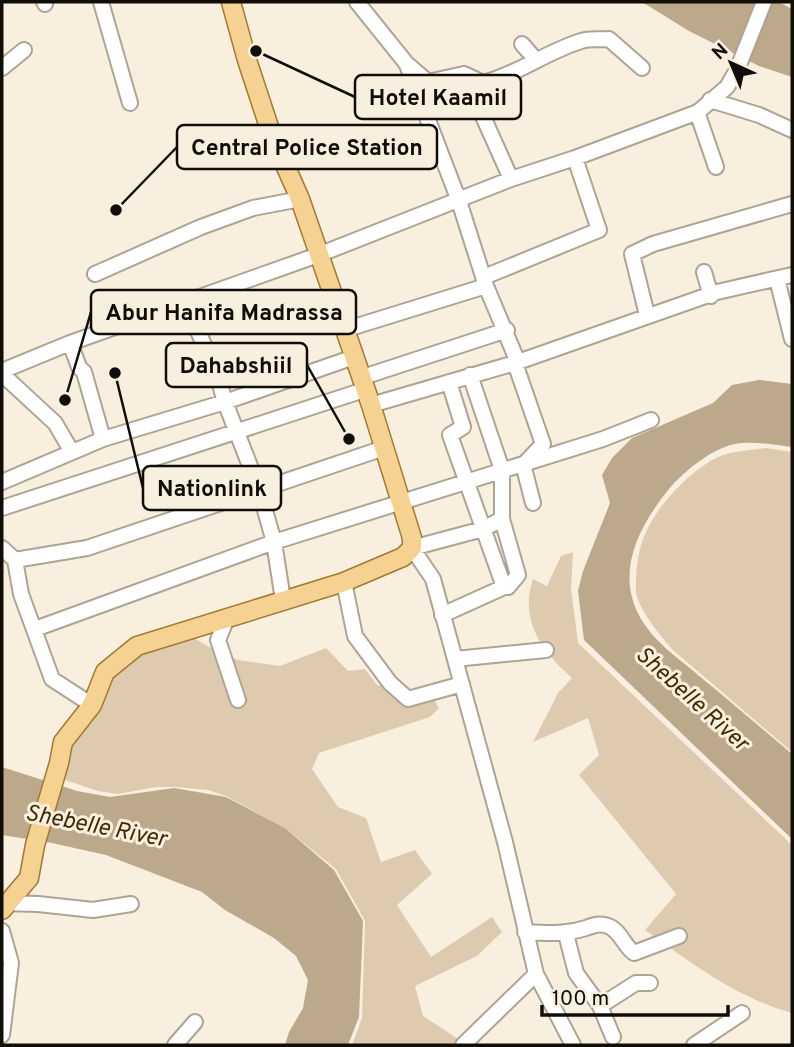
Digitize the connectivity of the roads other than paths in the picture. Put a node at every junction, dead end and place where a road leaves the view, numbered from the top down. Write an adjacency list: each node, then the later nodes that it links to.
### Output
1 (100, 2): 13 (street)
2 (231, 2): 19 (main road)
3 (357, 2): 8 (street)
4 (764, 2): 12 (street)
5 (522, 44): 7 (street)
6 (24, 50): 9 (street)
7 (536, 60): 10 (street); 11 (street)
8 (406, 64): 11 (street); 20 (street)
9 (2, 68)
10 (642, 68)
11 (464, 74): 18 (street)
12 (710, 100): 14 (street); 15 (street)
13 (130, 103)
14 (697, 112): 16 (street); 17 (street)
15 (792, 130)
16 (575, 158): 18 (street); 27 (street)
17 (716, 167)
18 (511, 179): 20 (street)
19 (300, 199): 22 (main road); 24 (street)
20 (459, 201): 22 (street); 27 (street)
21 (792, 204): 30 (street)
22 (318, 255): 29 (street); 31 (main road)
23 (704, 272): 28 (street)
24 (95, 274)
25 (792, 275): 26 (street)
26 (777, 279): 28 (street); 33 (street)
27 (485, 281): 31 (street); 32 (street)
28 (711, 296): 30 (street)
29 (185, 302): 34 (street); 41 (street)
30 (647, 315): 36 (street)
31 (344, 330): 35 (main road)
32 (507, 330): 36 (street); 40 (street)
33 (792, 339)
34 (70, 343): 37 (street); 44 (street)
35 (354, 357): 40 (main road); 41 (street)
36 (516, 361): 38 (street); 47 (street)
37 (2, 373): 46 (street)
38 (470, 375): 39 (street); 48 (street)
39 (449, 382): 40 (street); 50 (street)
40 (365, 391): 43 (street); 45 (main road)
41 (225, 402): 43 (street); 44 (street)
42 (650, 420): 47 (street)
43 (236, 431): 51 (street); 54 (street)
44 (103, 439): 46 (street)
45 (384, 447): 51 (street); 52 (main road)
46 (72, 452): 49 (street)
47 (523, 464): 48 (street); 53 (street)
48 (502, 470): 50 (street); 55 (street)
49 (2, 482)
50 (467, 482): 52 (street); 56 (street)
51 (259, 489): 57 (street); 60 (street)
52 (399, 502): 57 (street); 59 (main road)
53 (533, 503)
54 (2, 508)
55 (502, 519): 56 (street); 62 (street)
56 (483, 529): 59 (street); 62 (street)
57 (274, 542): 63 (street); 66 (street)
58 (2, 548): 60 (street)
59 (412, 548): 61 (main road); 64 (street)
60 (15, 561): 66 (street)
61 (344, 582): 63 (main road); 69 (street)
62 (504, 587): 64 (street)
63 (283, 600): 65 (main road)
64 (442, 615): 68 (street)
65 (227, 618): 70 (street); 71 (main road)
66 (35, 629): 71 (street)
67 (546, 650): 68 (street)
68 (455, 660): 69 (street)
69 (462, 684): 75 (street)
70 (238, 700)
71 (92, 705): 73 (main road)
72 (131, 904): 73 (street)
73 (3, 906)
74 (2, 931): 83 (street)
75 (526, 932): 76 (street); 78 (street)
76 (566, 934): 77 (street); 80 (street)
77 (679, 936)
78 (536, 974): 86 (street); 87 (street)
79 (650, 983): 80 (street)
80 (600, 1006): 84 (street)
81 (743, 1013): 88 (street)
82 (195, 1022): 85 (street)
83 (2, 1035)
84 (613, 1037)
85 (175, 1045)
86 (463, 1045)
87 (573, 1045)
88 (694, 1045)

